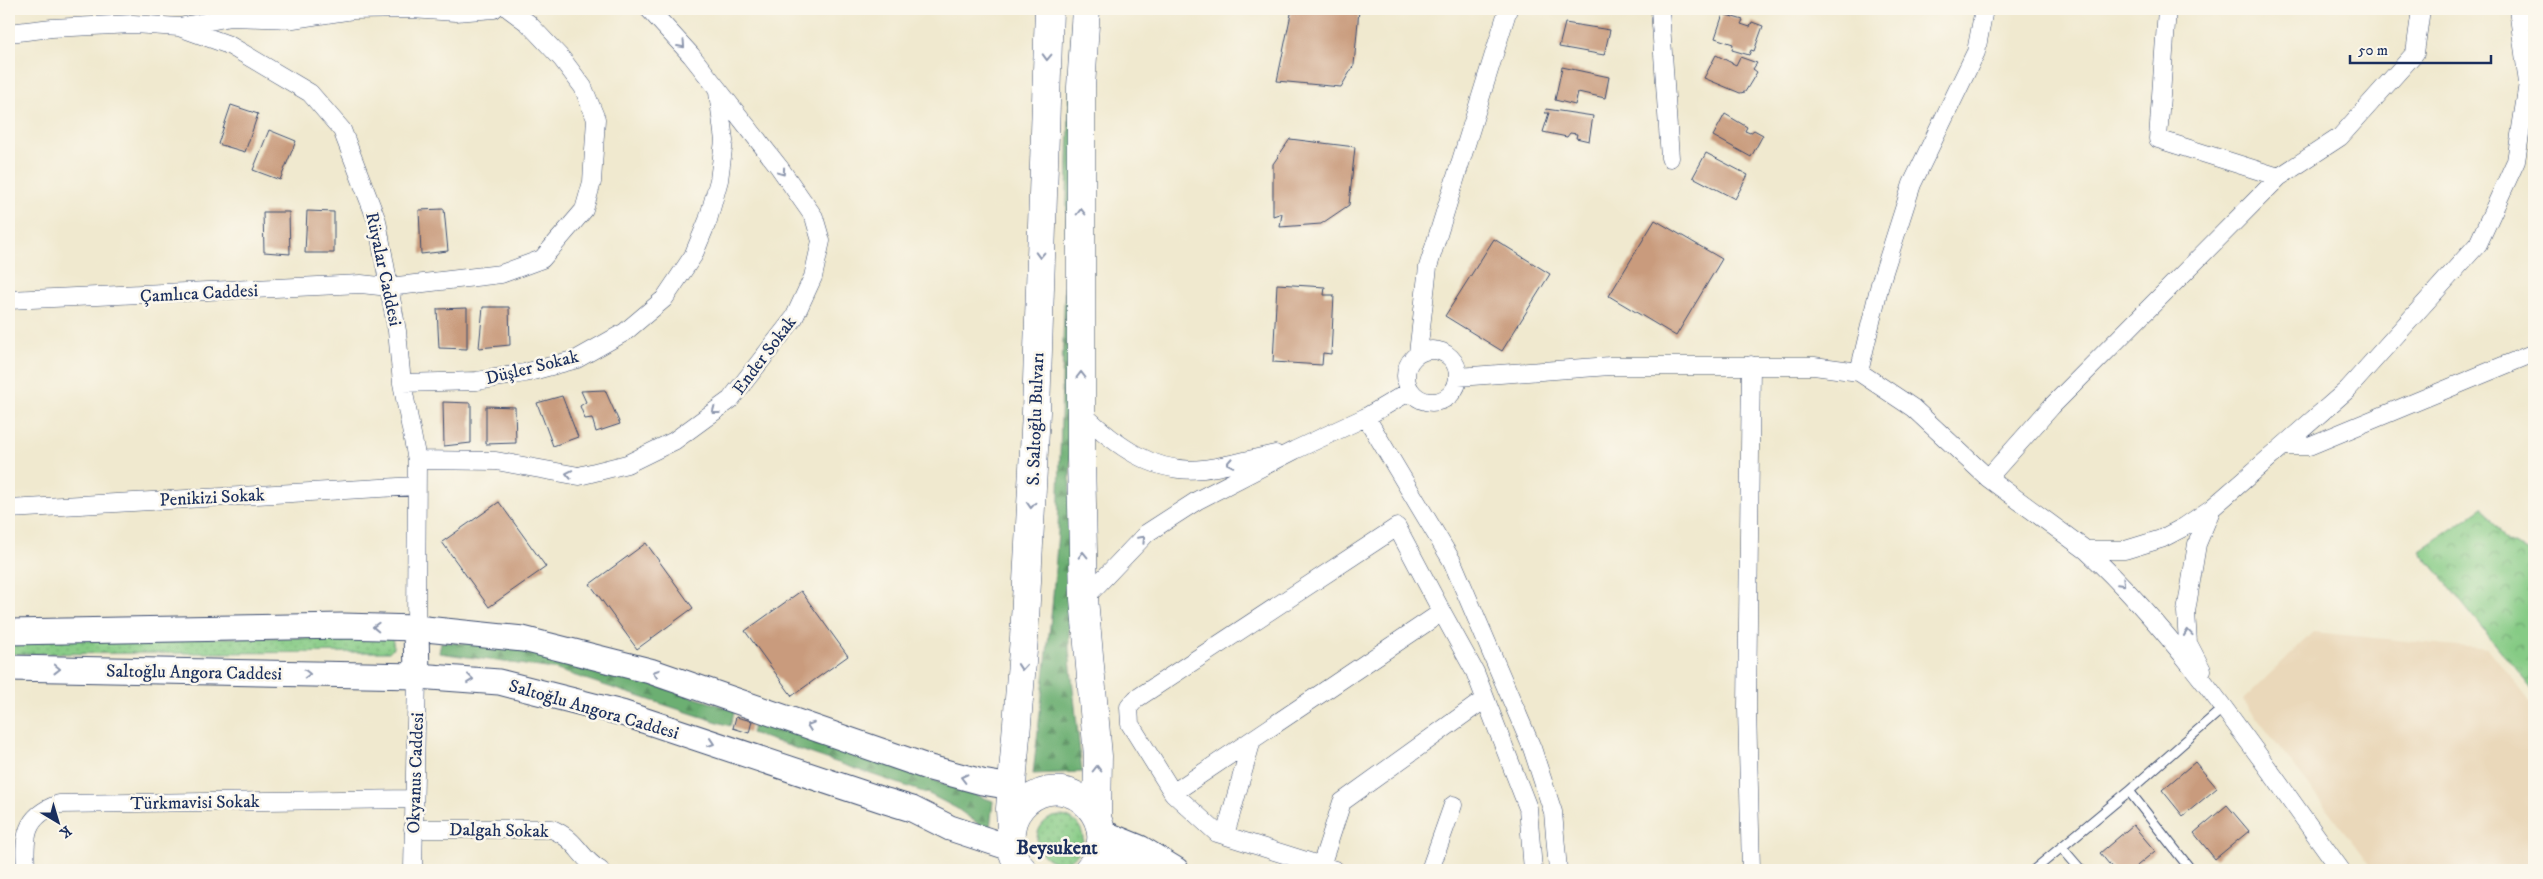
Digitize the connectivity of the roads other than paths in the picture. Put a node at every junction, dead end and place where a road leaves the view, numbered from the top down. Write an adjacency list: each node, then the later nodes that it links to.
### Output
1 (494, 9): 12 (street)
2 (509, 9): 17 (street, Çamlıca Caddesi)
3 (649, 9): 14 (street, Ender Sokak, one-way to 14)
4 (1049, 9): 45 (main road, S. Saltoğlu Bulvarı, one-way to 45)
5 (1086, 9): 26 (main road, one-way to 5)
6 (1508, 9): 19 (street)
7 (1660, 9): 15 (street)
8 (1984, 9): 22 (street)
9 (2167, 9): 16 (street)
10 (2421, 9): 16 (street)
11 (2518, 9): 28 (street)
12 (179, 28): 13 (street, Rüyalar Caddesi); 17 (street, Rüyalar Caddesi)
13 (9, 33)
14 (718, 92): 24 (street, Düşler Sokak); 30 (street, Ender Sokak, one-way to 30)
15 (1670, 158)
16 (2279, 177): 31 (street)
17 (389, 287): 18 (street, Çamlıca Caddesi); 24 (street, Rüyalar Caddesi)
18 (9, 300)
19 (1418, 353): 23 (street); 25 (street)
20 (2534, 353): 28 (street)
21 (1751, 365): 22 (street); 23 (street); 65 (street)
22 (1859, 372): 31 (street)
23 (1458, 377): 25 (street)
24 (402, 383): 30 (street, Rüyalar Caddesi)
25 (1410, 391): 27 (street)
26 (1081, 412): 29 (street, one-way to 26); 36 (main road, one-way to 26)
27 (1366, 417): 29 (street); 64 (street)
28 (2283, 446): 33 (street)
29 (1295, 450): 36 (street, one-way to 29)
30 (417, 460): 32 (street, Rüyalar Caddesi)
31 (1988, 478): 35 (street)
32 (416, 486): 34 (street, Penikizi Sokak); 38 (street, Rüyalar Caddesi)
33 (2212, 508): 35 (street); 43 (street, one-way to 33)
34 (9, 509)
35 (2086, 550): 43 (street, one-way to 43)
36 (1084, 600): 50 (main road, one-way to 36)
37 (1442, 612): 42 (street); 44 (street); 47 (street)
38 (416, 628): 39 (street, one-way to 39); 41 (street); 45 (street, one-way to 38)
39 (9, 632)
40 (9, 668): 41 (street, Saltoğlu Angora Caddesi, one-way to 41)
41 (417, 676): 48 (street, Okyanus Caddesi); 54 (street, Saltoğlu Angora Caddesi, one-way to 54)
42 (1485, 699): 56 (street); 63 (street)
43 (2223, 708): 46 (lane); 69 (street)
44 (1252, 740): 47 (street); 52 (street)
45 (1012, 787): 54 (main road, S. Saltoğlu Bulvarı)
46 (2129, 791): 53 (lane); 68 (lane)
47 (1173, 793): 52 (street)
48 (414, 799): 51 (street, Okyanus Caddesi); 57 (street, Türkmavisi Sokak)
49 (1453, 805): 62 (street)
50 (1099, 825): 54 (main road); 55 (main road); 61 (street)
51 (413, 829): 58 (street, Okyanus Caddesi); 59 (street, Dalgah Sokak)
52 (1226, 835): 56 (street)
53 (2062, 848): 66 (lane); 67 (lane)
54 (1015, 856)
55 (1092, 866): 60 (street)
56 (1328, 868)
57 (26, 870)
58 (412, 870)
59 (600, 870)
60 (1154, 870)
61 (1176, 870)
62 (1430, 870)
63 (1533, 870)
64 (1558, 870)
65 (1751, 870)
66 (2034, 870)
67 (2080, 870)
68 (2191, 870)
69 (2341, 870)

